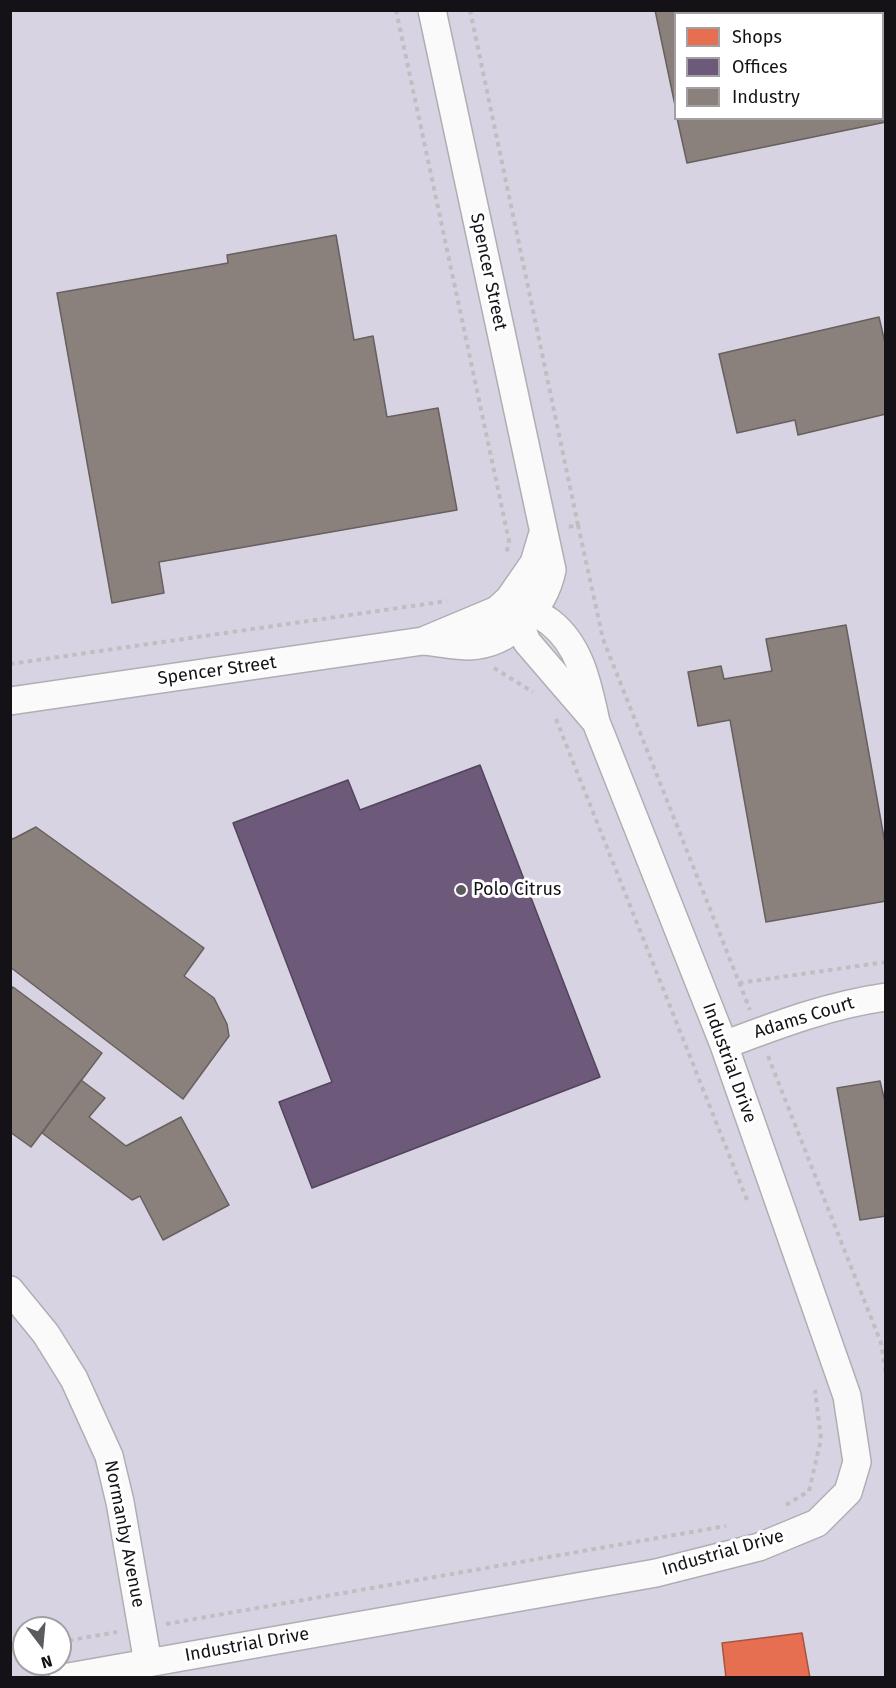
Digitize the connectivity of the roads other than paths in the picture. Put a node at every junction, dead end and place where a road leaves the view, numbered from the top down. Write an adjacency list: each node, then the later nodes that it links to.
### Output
1 (432, 10): 2 (street, Spencer Street)
2 (520, 612): 3 (street, Spencer Street); 3 (street, Spencer Street); 6 (street, Industrial Drive)
3 (423, 641): 4 (street, Spencer Street)
4 (10, 701)
5 (885, 997): 6 (street, Adams Court)
6 (724, 1045): 8 (street, Industrial Drive)
7 (10, 1290): 8 (street, Normanby Avenue)
8 (148, 1663): 9 (street, Industrial Drive)
9 (63, 1677)

